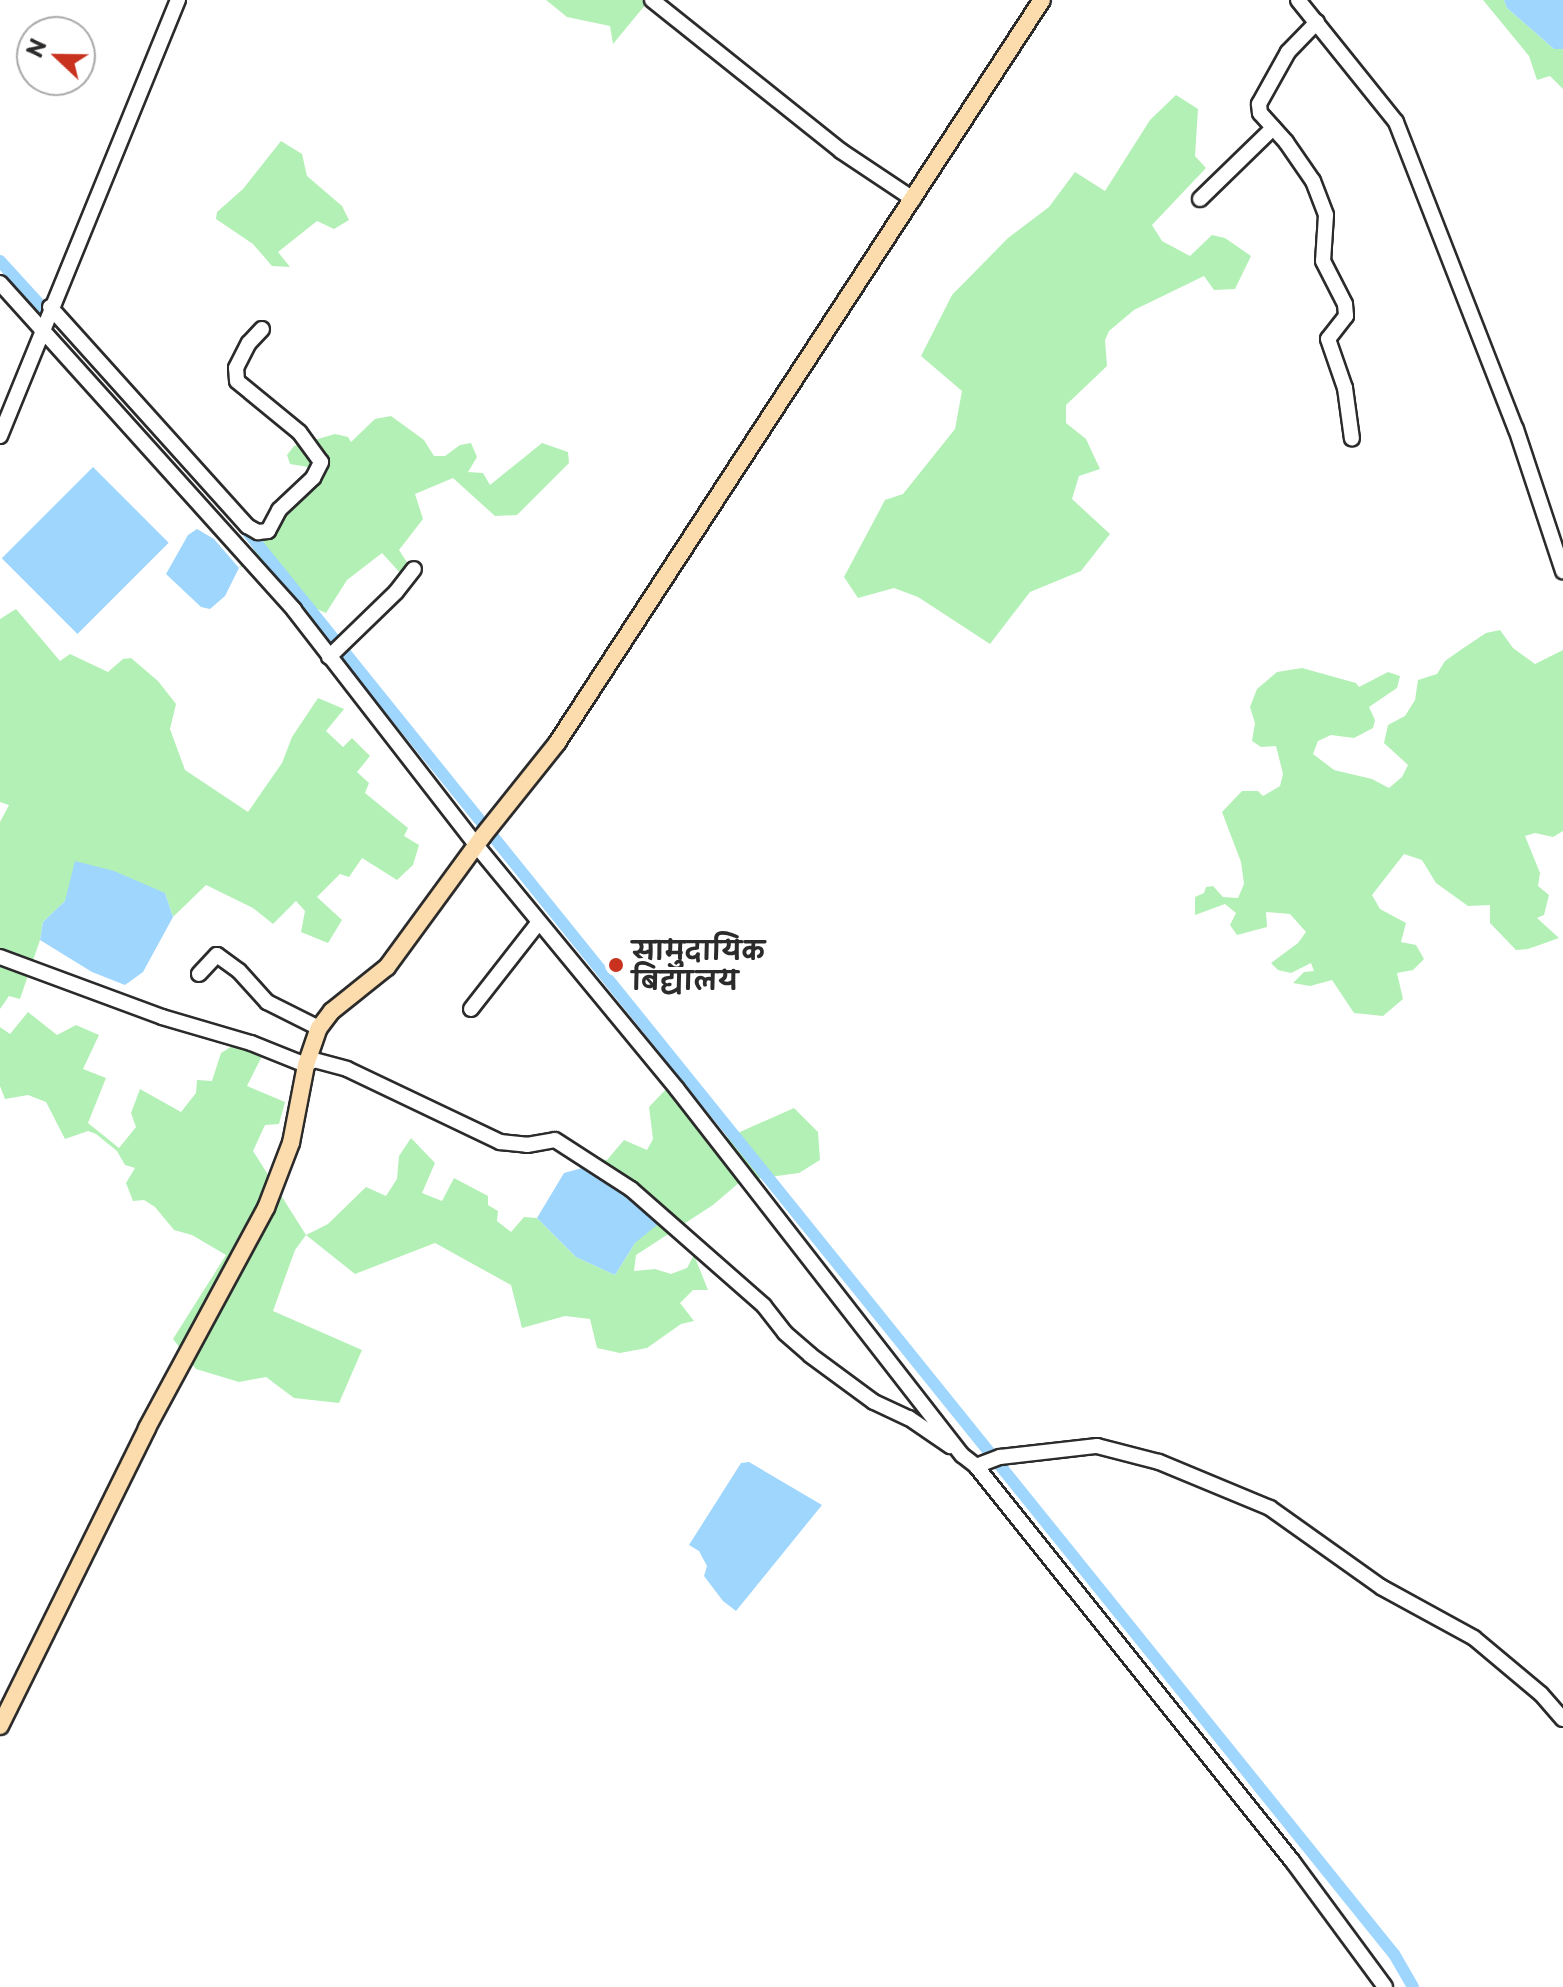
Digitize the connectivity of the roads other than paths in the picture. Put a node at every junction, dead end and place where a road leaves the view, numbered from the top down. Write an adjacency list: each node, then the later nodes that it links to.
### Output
1 (178, 0): 10 (street)
2 (652, 0): 7 (street)
3 (1042, 0): 7 (main road)
4 (1298, 0): 5 (street)
5 (1317, 22): 6 (street); 16 (street)
6 (1273, 128): 8 (street); 14 (street)
7 (913, 199): 18 (main road)
8 (1200, 199)
9 (0, 283): 12 (street)
10 (50, 307): 11 (street); 12 (street)
11 (262, 329)
12 (44, 332): 13 (street); 17 (street)
13 (0, 436)
14 (1352, 439)
15 (414, 569): 17 (street)
16 (1563, 571)
17 (338, 648): 18 (street)
18 (479, 841): 19 (street); 23 (main road)
19 (539, 922): 22 (street); 25 (street)
20 (0, 957): 24 (street)
21 (199, 974): 23 (street)
22 (471, 1009)
23 (319, 1028): 24 (main road)
24 (306, 1065): 25 (street); 28 (main road)
25 (962, 1455): 26 (street)
26 (980, 1464): 27 (street); 29 (street)
27 (1563, 1719)
28 (0, 1726)
29 (1385, 1987)

